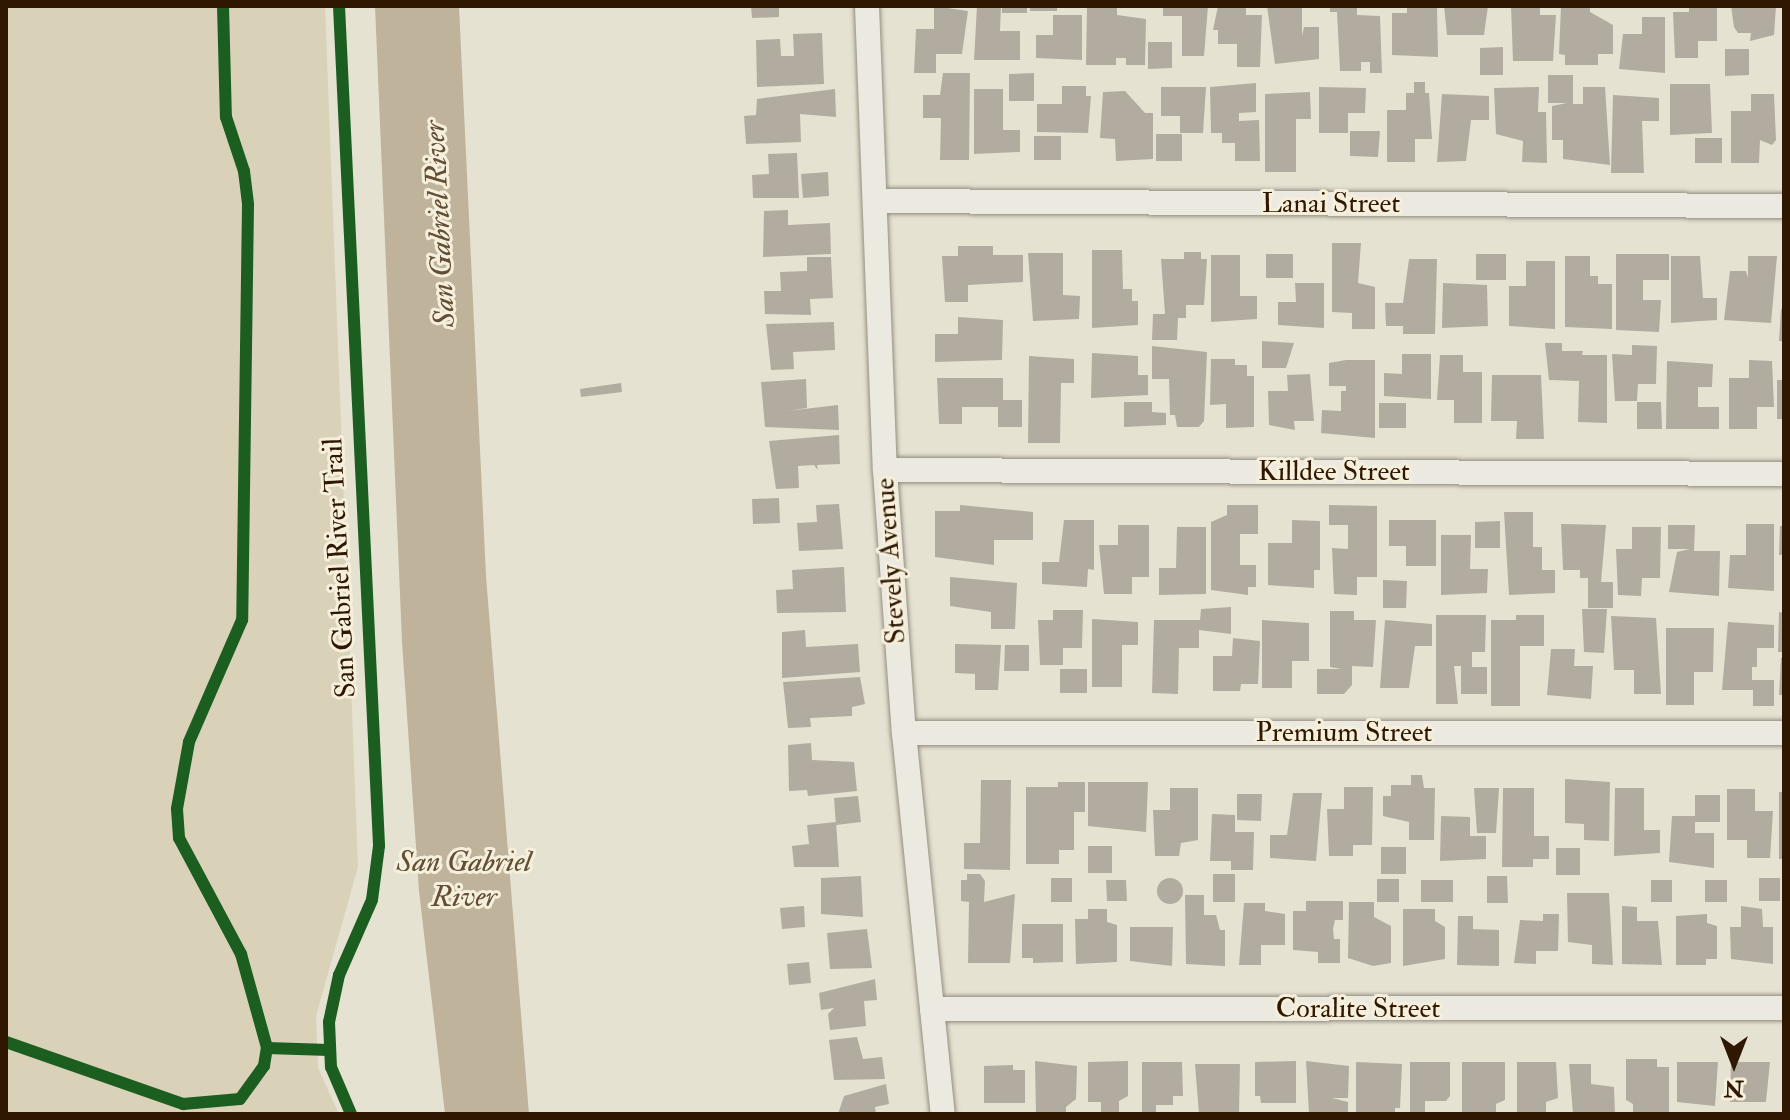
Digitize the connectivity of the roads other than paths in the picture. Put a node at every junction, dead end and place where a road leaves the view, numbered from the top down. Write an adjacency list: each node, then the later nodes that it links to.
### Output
1 (867, 6): 2 (street, Stevely Avenue)
2 (879, 201): 3 (street, Lanai Street); 4 (street, Stevely Avenue)
3 (1784, 206)
4 (885, 470): 5 (street, Killdee Street); 6 (street, Stevely Avenue)
5 (1784, 474)
6 (904, 733): 7 (street, Premium Street); 9 (street, Stevely Avenue)
7 (1784, 733)
8 (1784, 1008): 9 (street, Coralite Street)
9 (932, 1009): 10 (street, Stevely Avenue)
10 (943, 1114)

